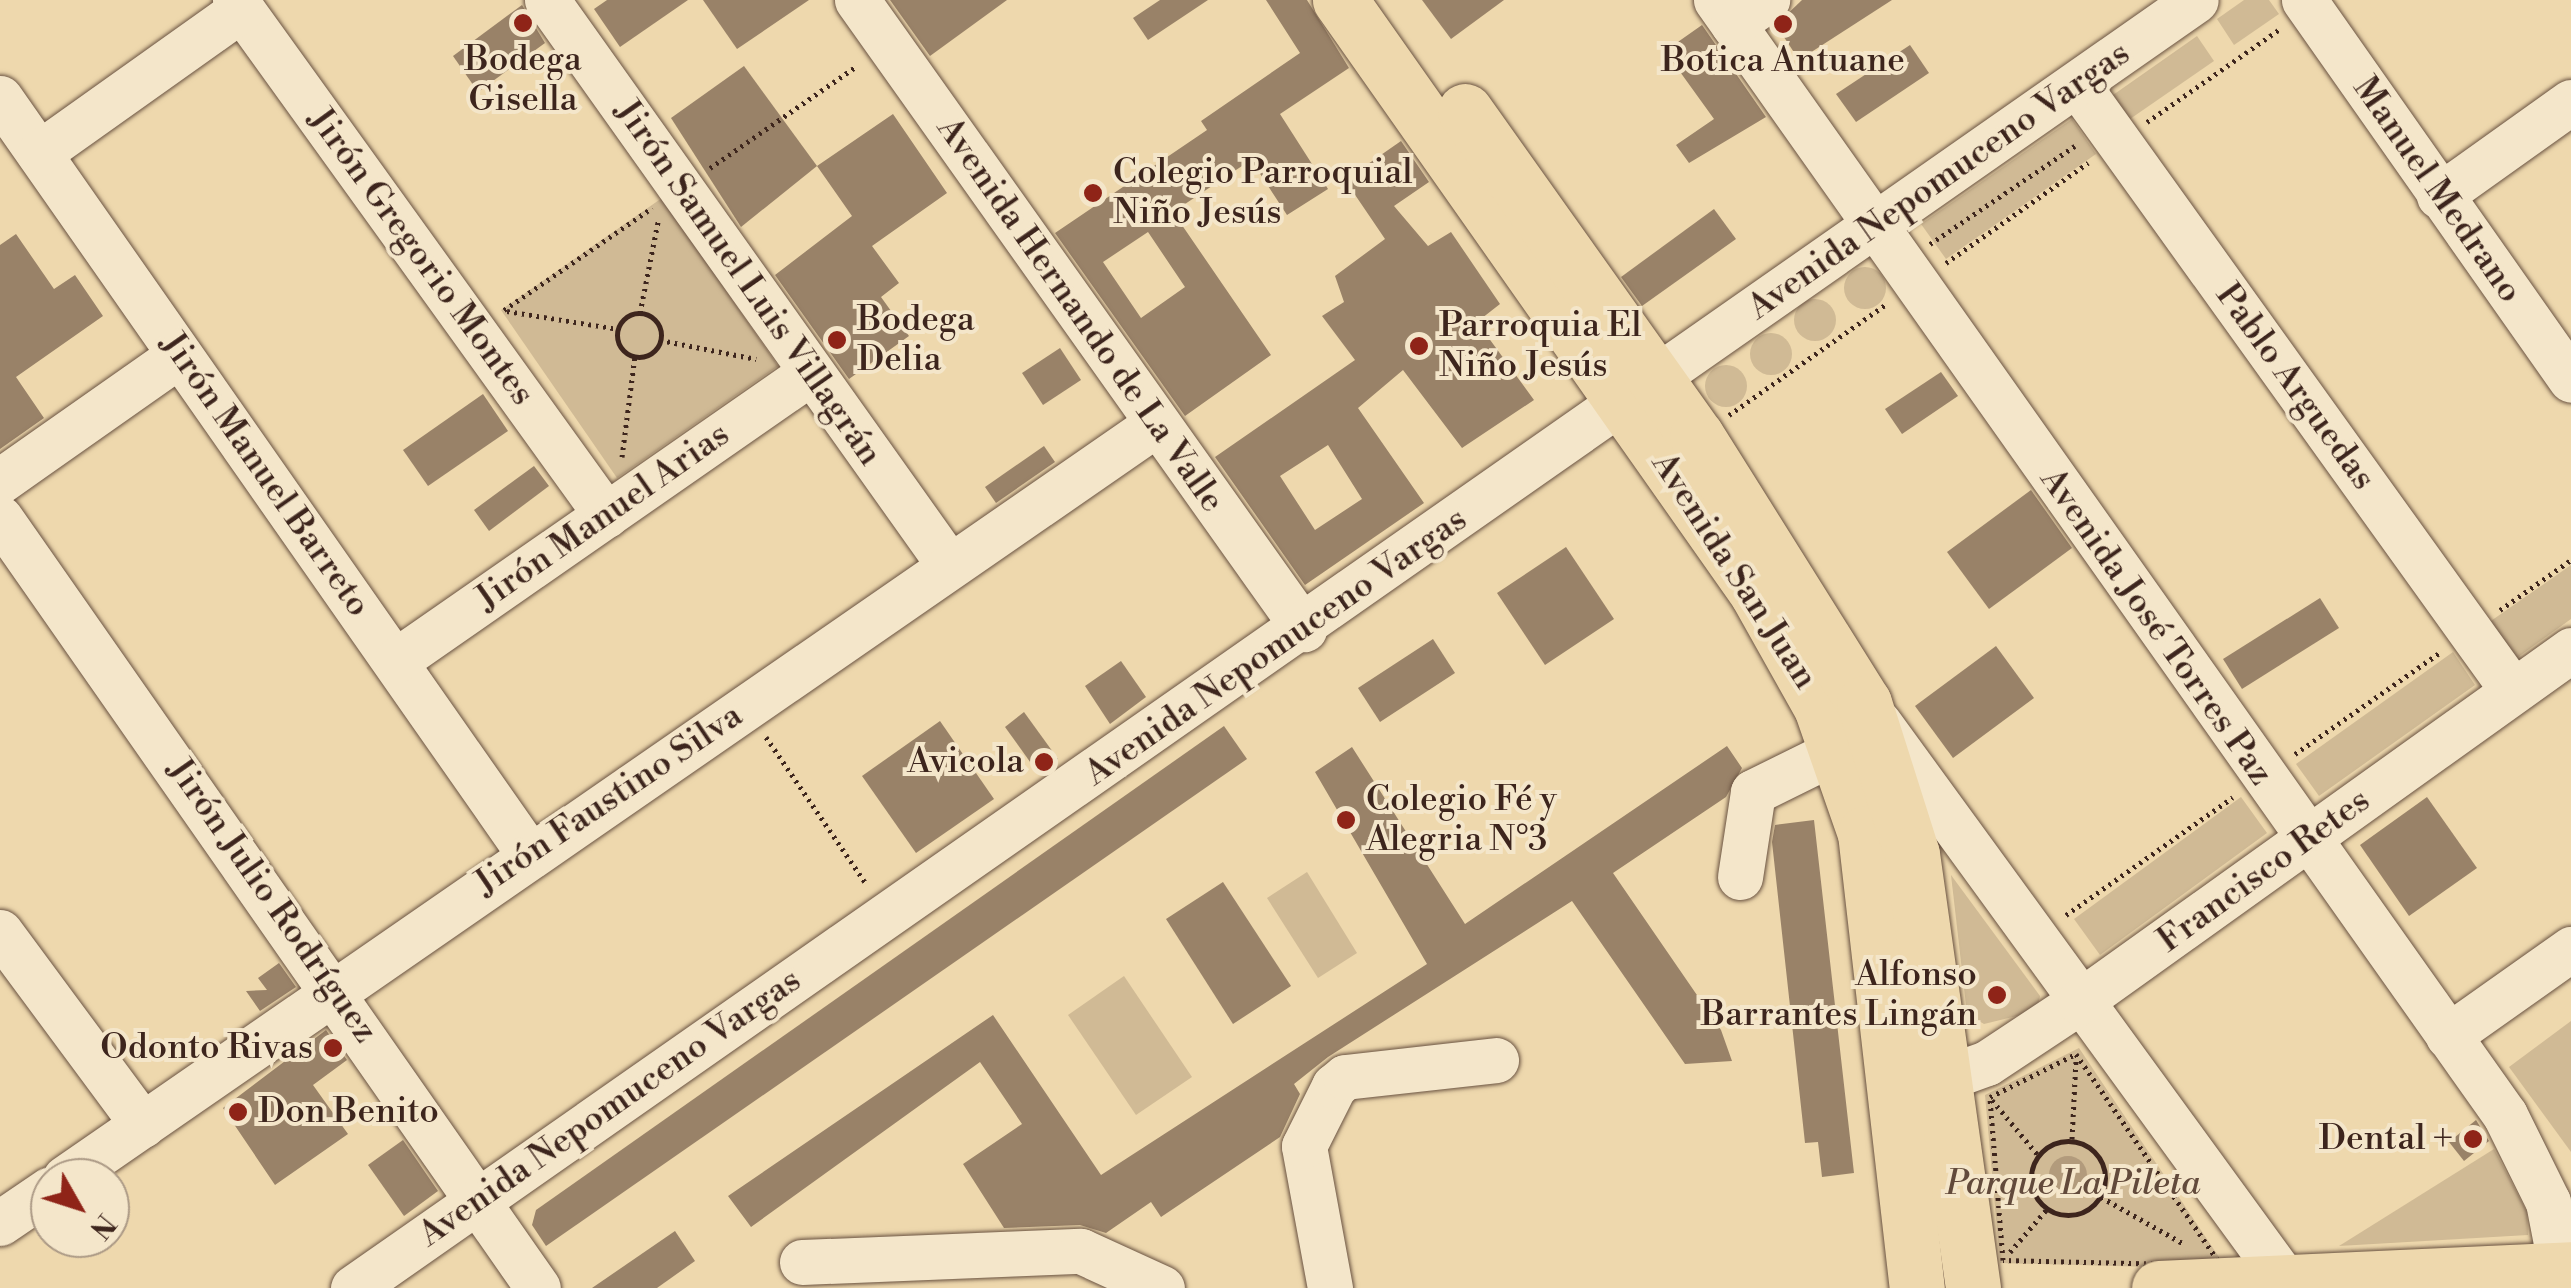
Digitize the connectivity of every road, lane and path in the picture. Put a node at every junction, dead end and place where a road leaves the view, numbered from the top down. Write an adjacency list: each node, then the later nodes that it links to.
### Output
1 (547, 0): 23 (street, Jirón Samuel Luis Villagrán)
2 (857, 0): 26 (street, Avenida Hernando de La Valle)
3 (1340, 0): 25 (main road, Avenida San Juan)
4 (1386, 0): 25 (main road, Avenida San Juan)
5 (2196, 0): 9 (street, Avenida Nepomuceno Vargas)
6 (238, 4): 11 (street); 31 (street, Jirón Gregorio Montes)
7 (2306, 4): 12 (path); 13 (street, Manuel Medrano)
8 (1739, 8): 15 (street, Avenida José Torres Paz)
9 (2077, 84): 12 (street, Pablo Arguedas); 15 (street, Avenida Nepomuceno Vargas)
10 (2571, 102): 13 (street)
11 (14, 129): 21 (street, Jirón Manuel Barreto)
12 (2106, 138): 16 (path); 16 (path); 36 (street, Pablo Arguedas)
13 (2440, 196): 24 (street, Manuel Medrano)
14 (662, 201): 17 (path)
15 (1872, 228): 16 (street, Avenida José Torres Paz); 25 (street, Avenida Nepomuceno Vargas)
16 (1920, 266): 27 (path); 42 (street, Avenida José Torres Paz)
17 (640, 313): 19 (path); 20 (path)
18 (515, 325): 19 (path)
19 (618, 329): 22 (path)
20 (660, 340): 22 (path); 23 (path)
21 (179, 354): 30 (street); 38 (street, Jirón Manuel Barreto)
22 (635, 356): 31 (path)
23 (810, 373): 31 (street, Jirón Manuel Arias); 34 (street, Jirón Samuel Luis Villagrán)
24 (2571, 380)
25 (1639, 392): 27 (main road, Avenida San Juan); 35 (street, Avenida Nepomuceno Vargas); 41 (main road, Avenida San Juan)
26 (1156, 425): 34 (street, Jirón Faustino Silva); 35 (street, Avenida Hernando de La Valle)
27 (1697, 437): 41 (main road, Avenida San Juan)
28 (610, 459): 31 (path)
29 (636, 463): 31 (path)
30 (0, 481)
31 (613, 495): 38 (street, Jirón Manuel Arias)
32 (0, 518): 50 (street, Jirón Julio Rodríguez)
33 (2571, 560): 36 (path)
34 (949, 566): 40 (street, Jirón Faustino Silva)
35 (1304, 629): 46 (street, Avenida Nepomuceno Vargas)
36 (2470, 631): 39 (street, Pablo Arguedas); 42 (path)
37 (2571, 650): 39 (street, Francisco Retes)
38 (397, 660): 44 (street, Jirón Manuel Barreto)
39 (2513, 691): 43 (street, Francisco Retes)
40 (745, 707): 44 (street, Jirón Faustino Silva); 46 (path)
41 (1852, 726): 45 (street); 48 (street); 55 (main road, Avenida San Juan); 74 (main road, Avenida San Juan)
42 (2263, 776): 43 (street, Avenida José Torres Paz); 48 (path)
43 (2308, 840): 51 (street, Francisco Retes); 52 (street, Avenida José Torres Paz)
44 (529, 854): 50 (street, Jirón Faustino Silva)
45 (1740, 877)
46 (889, 916): 60 (street, Avenida Nepomuceno Vargas)
47 (0, 932): 56 (street)
48 (2033, 938): 51 (street)
49 (2571, 949): 52 (street)
50 (335, 990): 56 (street, Jirón Faustino Silva); 60 (street, Jirón Julio Rodríguez)
51 (2079, 1002): 53 (path); 55 (street, Francisco Retes); 68 (street)
52 (2448, 1036): 67 (street, Avenida José Torres Paz)
53 (2076, 1054): 55 (path); 57 (path); 66 (path)
54 (1496, 1060): 73 (street)
55 (1969, 1087): 58 (path); 69 (main road, Avenida San Juan); 69 (path)
56 (143, 1124): 59 (street, Jirón Faustino Silva)
57 (2072, 1140): 58 (path); 61 (path)
58 (2038, 1155): 63 (path)
59 (95, 1158)
60 (481, 1195): 70 (street, Avenida Nepomuceno Vargas); 71 (street, Jirón Julio Rodríguez)
61 (2101, 1197): 63 (path); 66 (path)
62 (30, 1203): 64 (street)
63 (2047, 1209): 69 (path)
64 (0, 1223)
65 (802, 1262): 72 (street)
66 (2221, 1265): 68 (path); 69 (path)
67 (2566, 1269): 68 (main road)
68 (2279, 1273): 75 (main road)
69 (1988, 1274)
70 (352, 1288)
71 (538, 1288)
72 (1162, 1288)
73 (1330, 1288)
74 (1916, 1288)
75 (2159, 1288)

